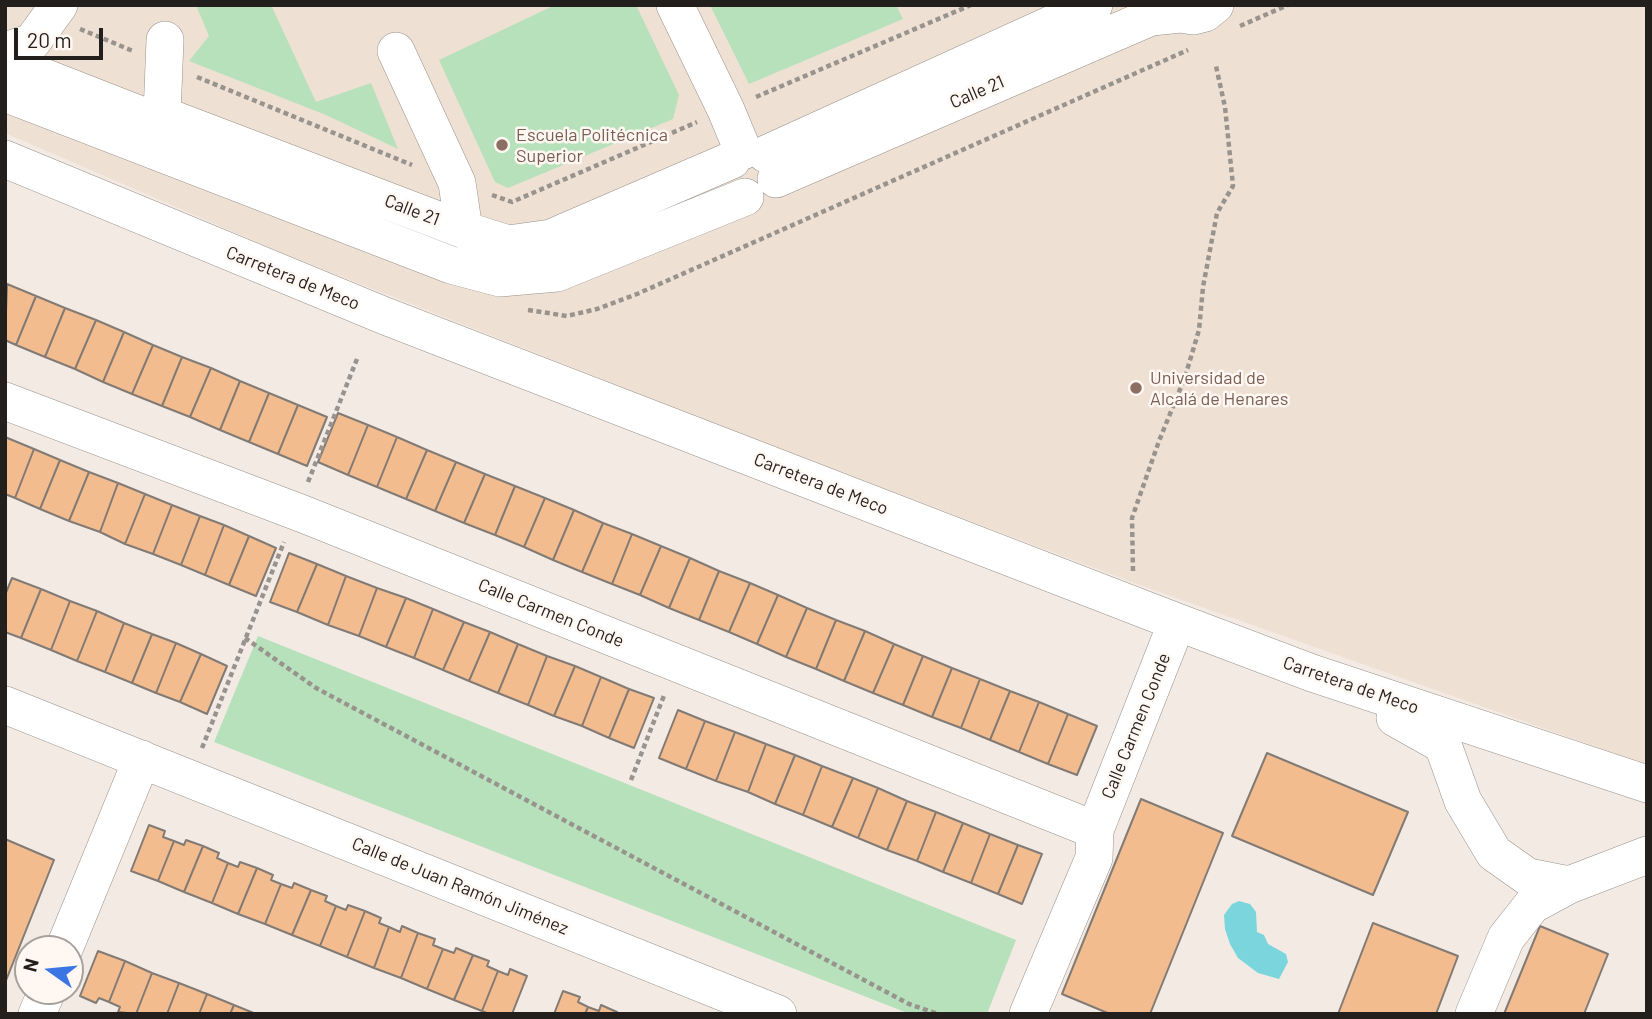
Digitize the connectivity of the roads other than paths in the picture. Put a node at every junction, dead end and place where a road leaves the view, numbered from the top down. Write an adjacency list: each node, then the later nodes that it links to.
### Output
1 (676, 5): 11 (street)
2 (1094, 5): 11 (street, Calle 21)
3 (1188, 8): 11 (street, Calle 21)
4 (54, 11): 5 (street)
5 (5, 51)
6 (396, 51): 12 (street)
7 (165, 52): 12 (street, Calle 21)
8 (5, 62): 13 (street, Calle 21)
9 (5, 93): 13 (street)
10 (5, 159): 15 (street, Carretera de Meco)
11 (754, 161): 12 (street, Calle 21); 13 (street)
12 (464, 230)
13 (538, 275)
14 (5, 401): 22 (street, Calle Carmen Conde)
15 (1177, 622): 16 (street, Carretera de Meco); 22 (street, Calle Carmen Conde)
16 (1312, 673): 21 (street, Carretera de Meco); 23 (street)
17 (5, 705): 18 (street, Calle de Juan Ramón Jiménez)
18 (71, 730): 19 (street); 20 (street, Calle de Juan Ramón Jiménez)
19 (5, 731)
20 (142, 759): 26 (street); 28 (street, Calle de Juan Ramón Jiménez)
21 (1647, 784)
22 (1095, 830): 29 (street, Calle Carmen Conde)
23 (1494, 853): 25 (street); 27 (street)
24 (1647, 855): 25 (street)
25 (1569, 884): 27 (street)
26 (70, 935)
27 (1506, 938): 30 (street)
28 (778, 1014)
29 (1028, 1014)
30 (1474, 1014)

